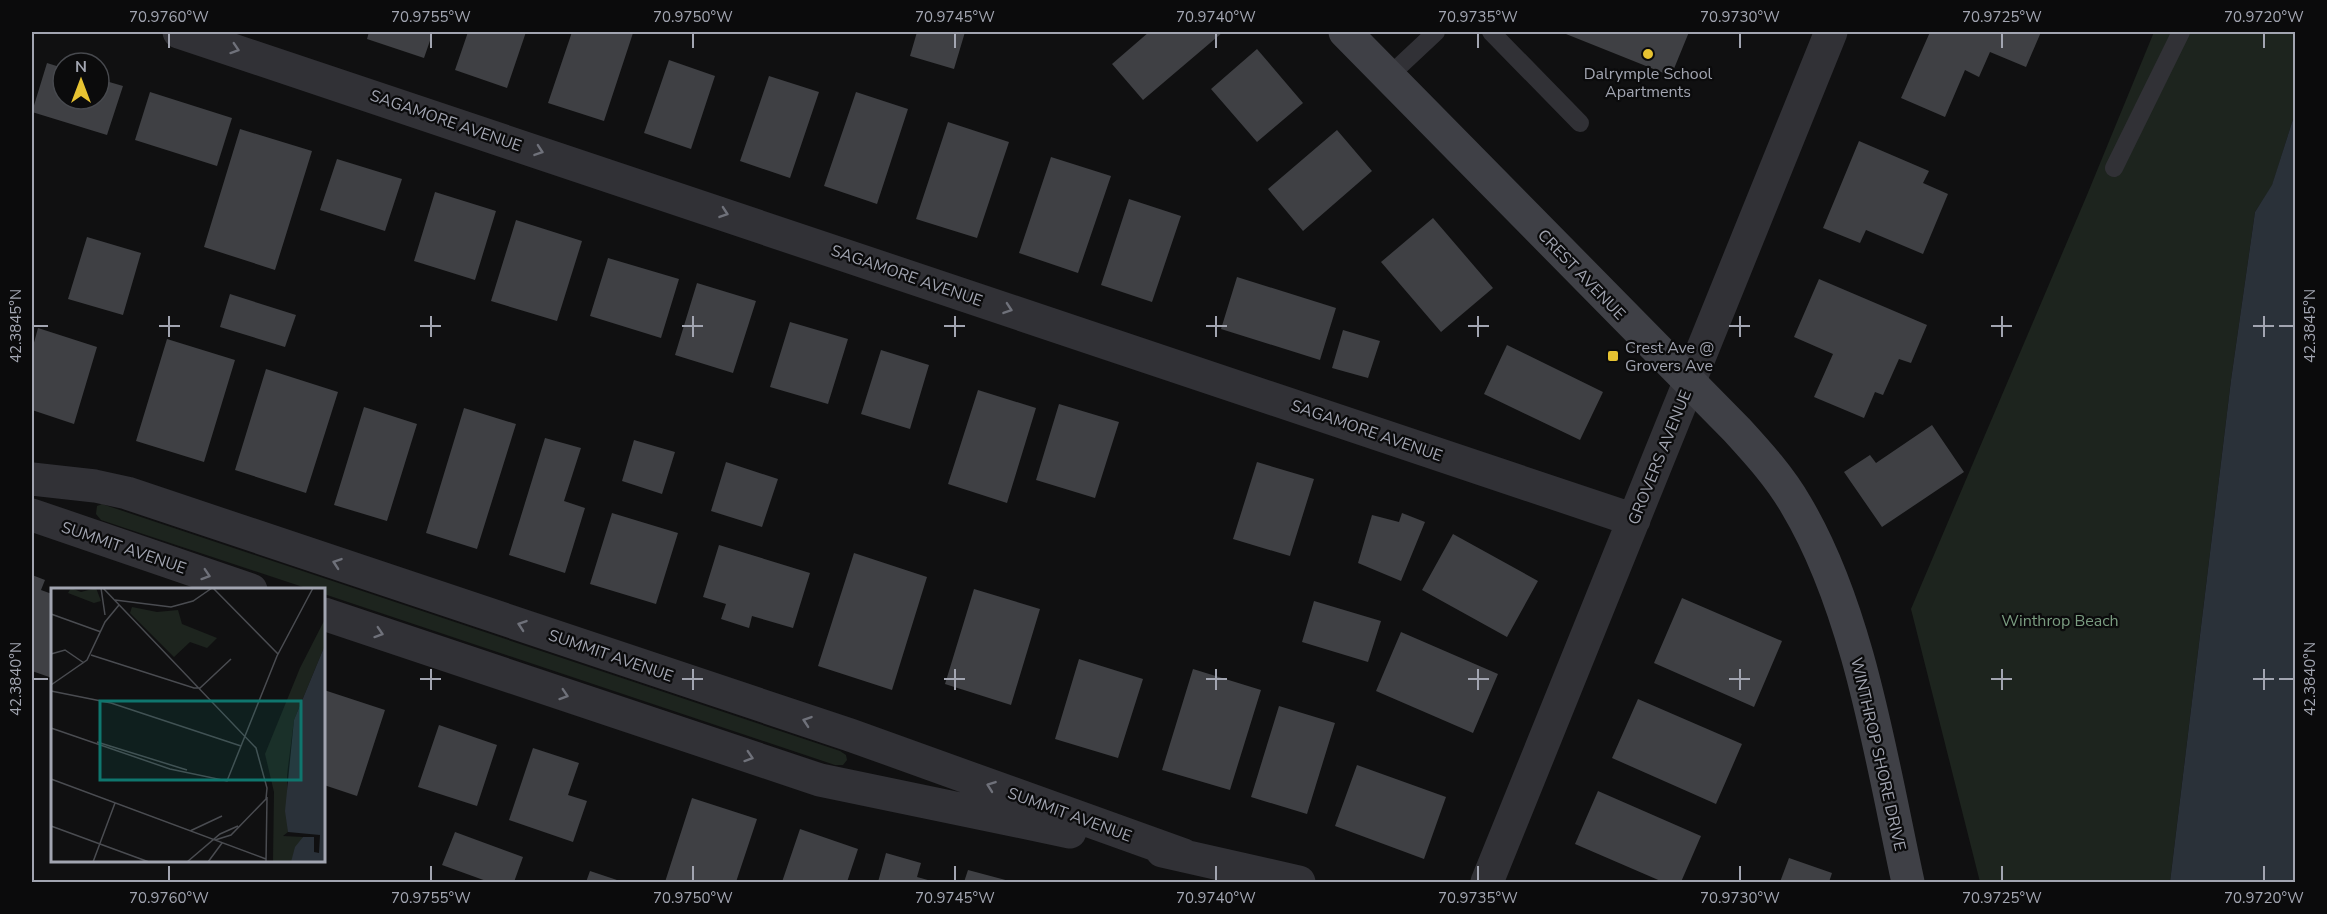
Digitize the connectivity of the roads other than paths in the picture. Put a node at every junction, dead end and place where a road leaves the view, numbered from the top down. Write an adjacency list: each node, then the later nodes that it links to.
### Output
1 (179, 32): 13 (street, SAGAMORE AVENUE, one-way to 13)
2 (1345, 32): 7 (main road, CREST AVENUE)
3 (1436, 32): 7 (lane)
4 (1491, 32): 8 (lane)
5 (1831, 32): 10 (street, GROVERS AVENUE)
6 (2181, 32): 9 (lane)
7 (1389, 76): 10 (main road, CREST AVENUE)
8 (1580, 123)
9 (2114, 168)
10 (1689, 382): 13 (street, GROVERS AVENUE); 16 (main road, CREST AVENUE)
11 (32, 479): 17 (street, SUMMIT AVENUE, one-way to 11)
12 (32, 514): 14 (street, SUMMIT AVENUE, one-way to 14)
13 (1634, 520): 19 (street, GROVERS AVENUE)
14 (245, 588)
15 (326, 615): 17 (street, SUMMIT AVENUE, one-way to 17)
16 (1847, 626): 20 (main road, WINTHROP SHORE DRIVE)
17 (1184, 855): 18 (street, SUMMIT AVENUE)
18 (1299, 882)
19 (1487, 882)
20 (1908, 882)

